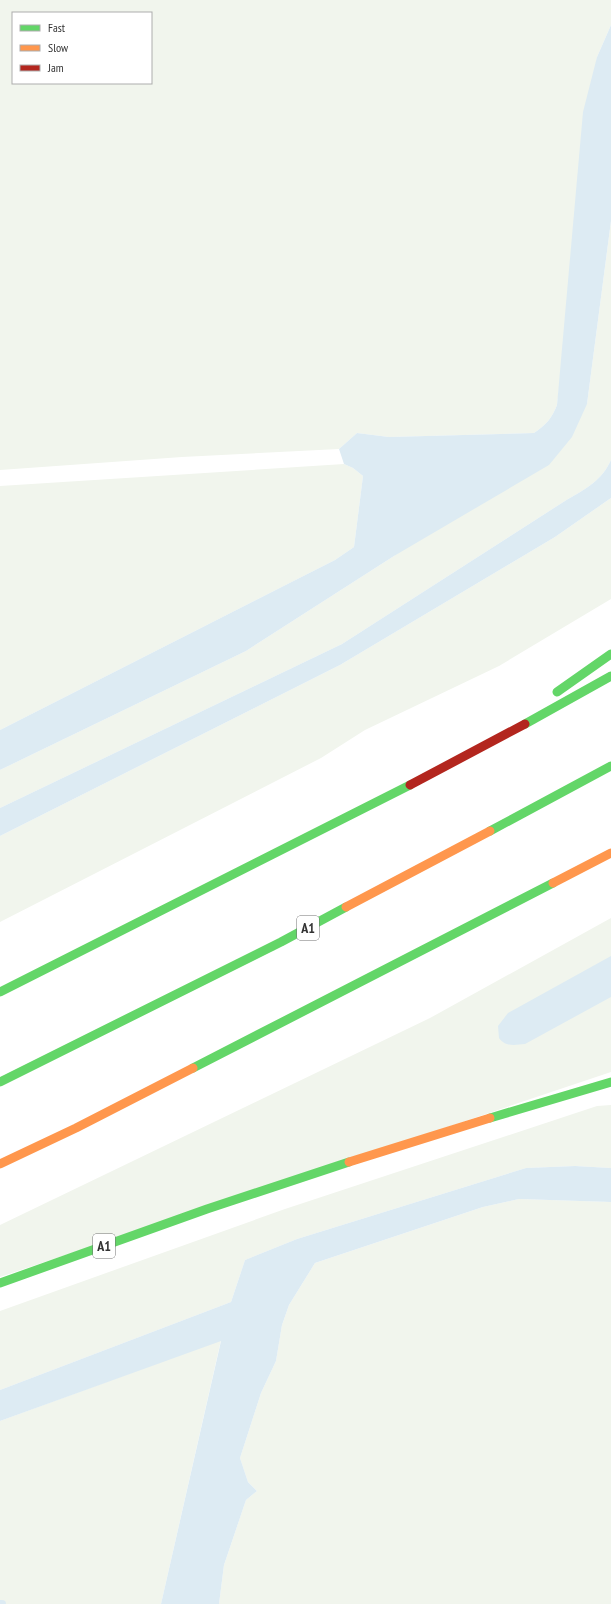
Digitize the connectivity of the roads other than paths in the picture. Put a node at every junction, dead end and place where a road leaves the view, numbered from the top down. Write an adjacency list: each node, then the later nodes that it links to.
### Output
1 (611, 654): 3 (highway)
2 (611, 676): 5 (highway)
3 (546, 699)
4 (533, 708): 5 (highway)
5 (456, 762): 8 (highway)
6 (611, 766): 9 (highway, A1)
7 (611, 853): 11 (highway)
8 (0, 992)
9 (0, 1082)
10 (611, 1082): 12 (highway, A1)
11 (0, 1164)
12 (0, 1283)

